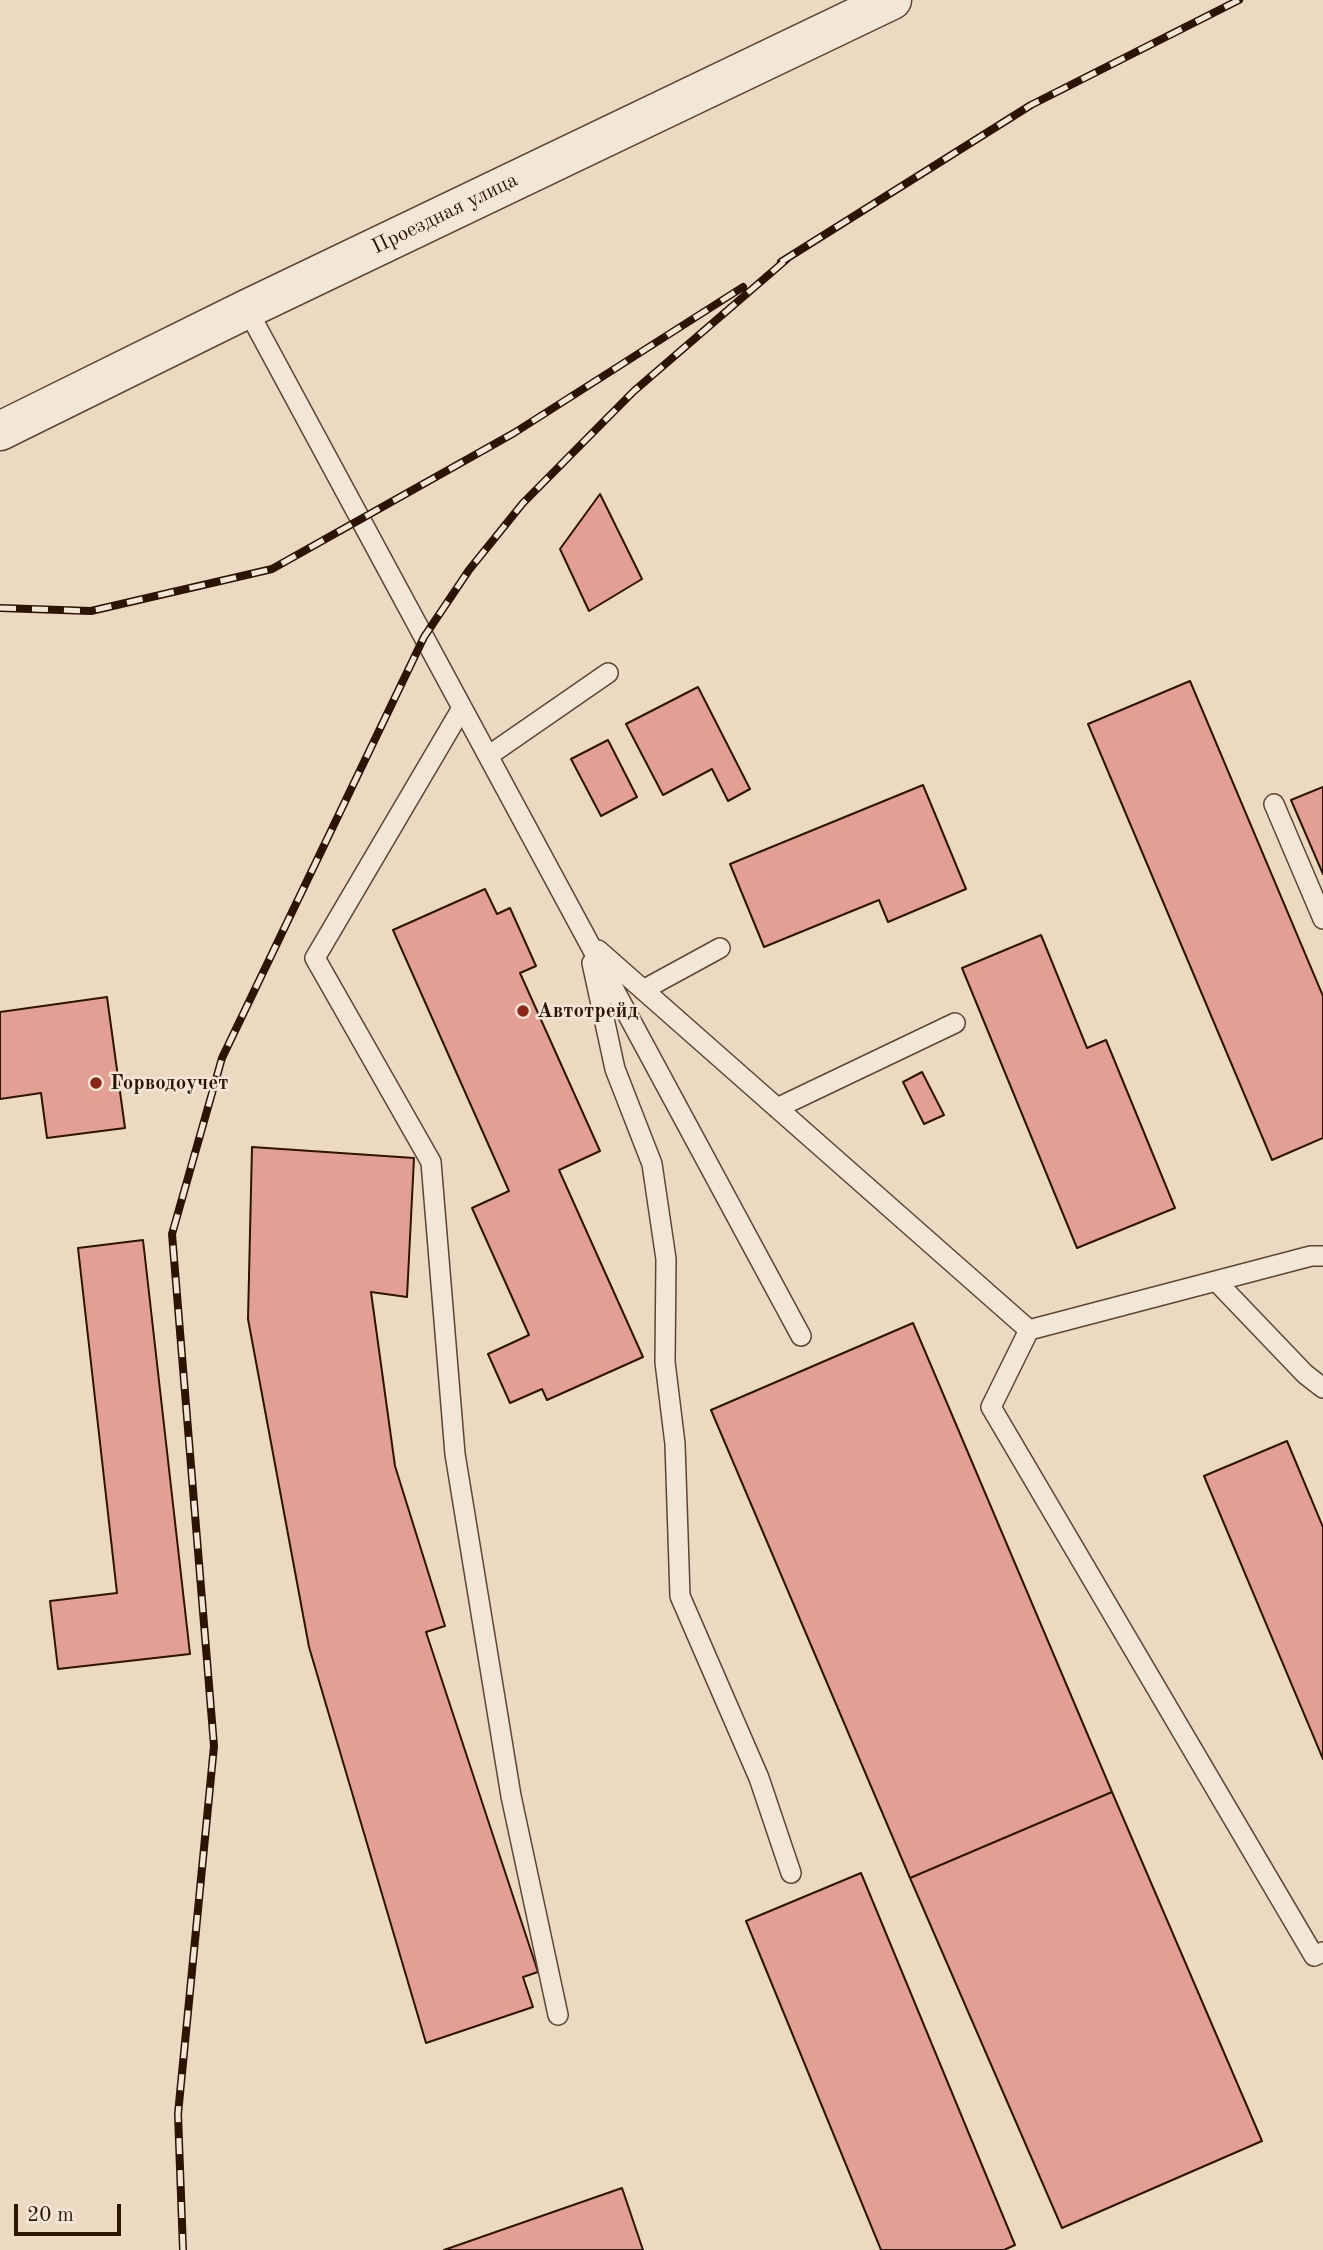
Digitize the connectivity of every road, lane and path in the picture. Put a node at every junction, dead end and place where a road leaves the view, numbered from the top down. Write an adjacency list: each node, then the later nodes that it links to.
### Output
1 (892, 0): 2 (street, Проездная улица)
2 (247, 309): 3 (street, Проездная улица); 5 (lane)
3 (0, 431)
4 (608, 673): 6 (lane)
5 (462, 708): 6 (lane); 21 (lane)
6 (488, 756): 9 (lane)
7 (1274, 804): 8 (lane)
8 (1323, 919)
9 (588, 941): 11 (lane); 17 (lane); 19 (lane)
10 (720, 948): 11 (lane)
11 (643, 990): 13 (lane)
12 (955, 1023): 13 (lane)
13 (777, 1108): 16 (lane)
14 (1323, 1256): 15 (lane)
15 (1216, 1281): 16 (lane); 18 (lane)
16 (1029, 1330): 20 (lane)
17 (801, 1336)
18 (1323, 1388)
19 (791, 1873)
20 (1323, 1952)
21 (558, 2015)

